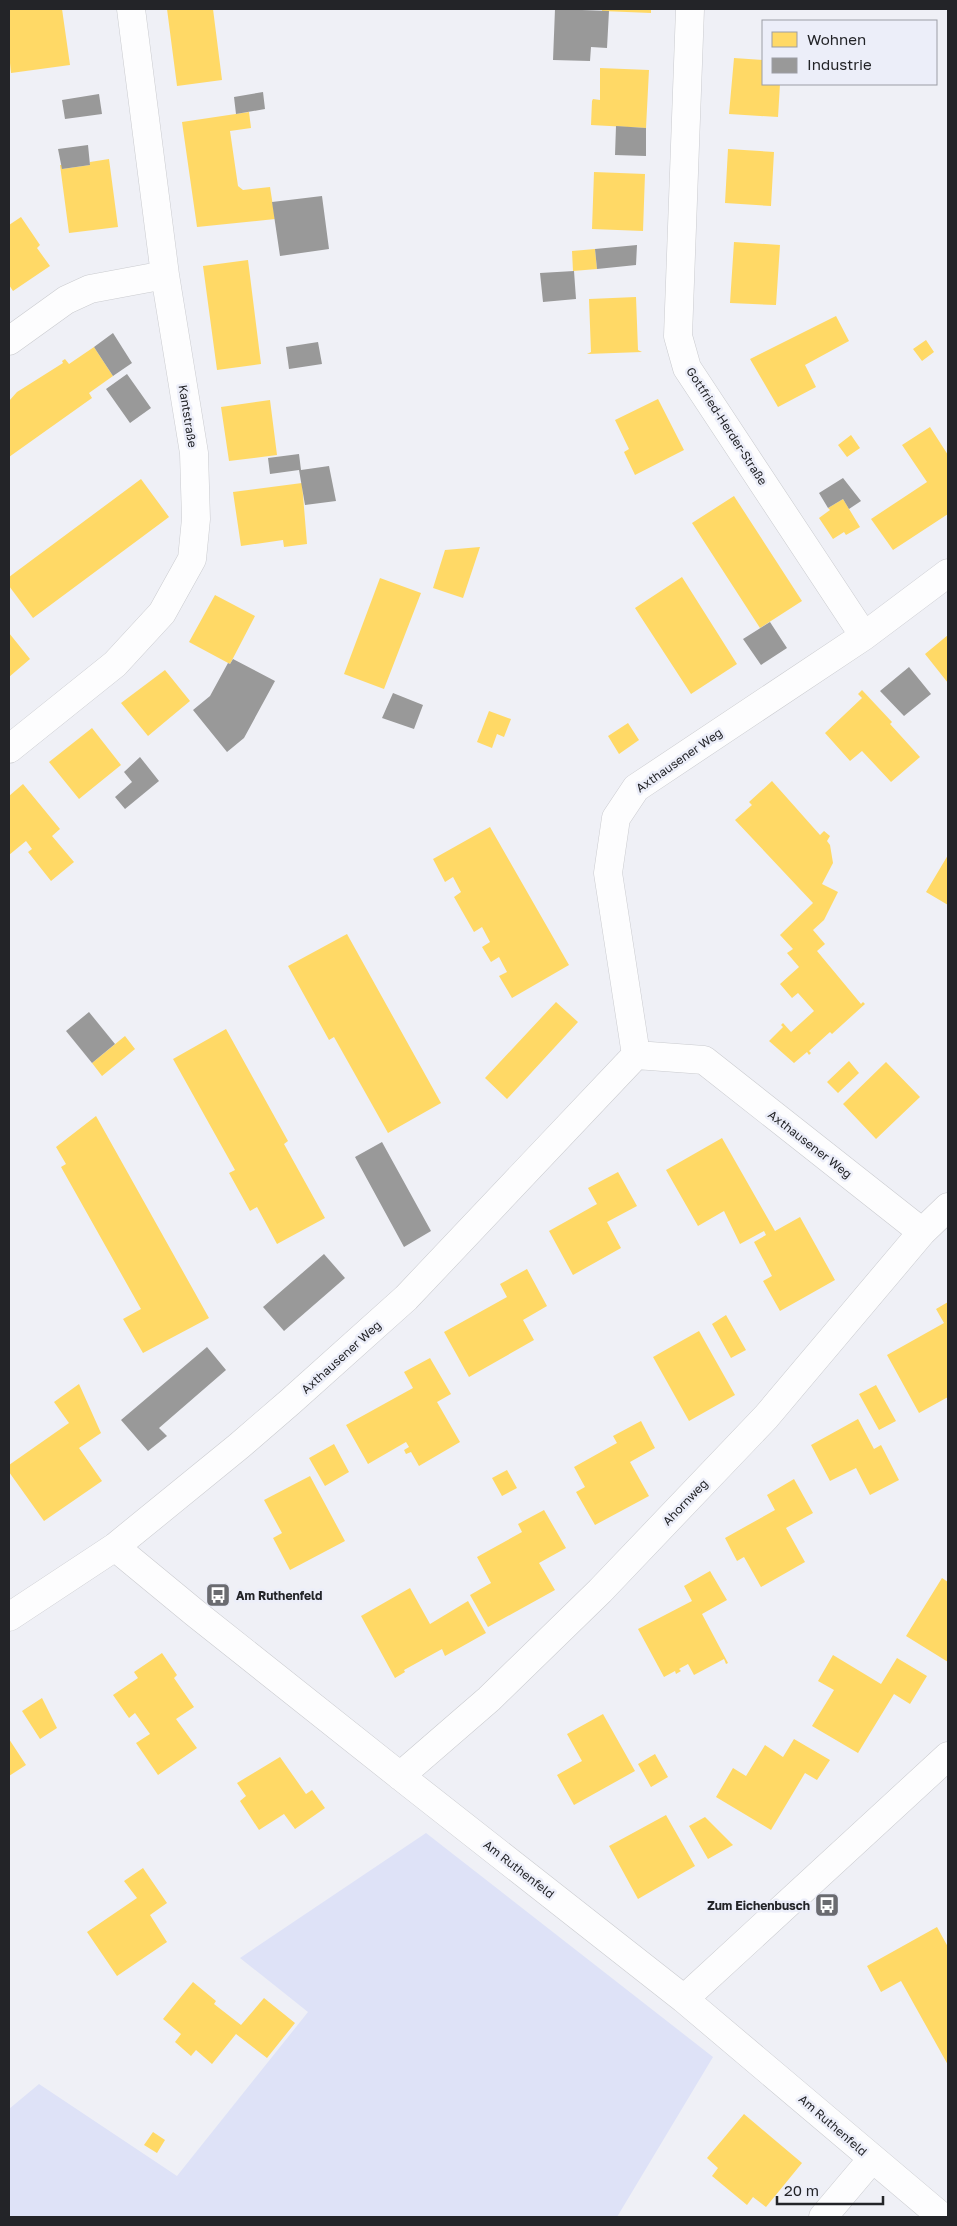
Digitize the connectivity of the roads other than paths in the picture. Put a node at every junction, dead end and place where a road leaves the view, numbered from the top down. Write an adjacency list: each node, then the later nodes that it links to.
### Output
1 (131, 9): 3 (street, Kantstraße)
2 (690, 9): 6 (street, Gottfried-Herder-Straße)
3 (165, 275): 4 (street); 7 (street, Kantstraße)
4 (9, 341)
5 (948, 574): 6 (street, Axthausener Weg)
6 (864, 636): 8 (street, Axthausener Weg)
7 (9, 749)
8 (636, 1055): 10 (street, Axthausener Weg); 11 (street, Axthausener Weg)
9 (948, 1207): 10 (street, Ahornweg)
10 (922, 1232): 14 (street, Ahornweg)
11 (115, 1546): 12 (street, Axthausener Weg); 14 (street, Am Ruthenfeld)
12 (9, 1617)
13 (948, 1756): 15 (street)
14 (400, 1776): 15 (street, Am Ruthenfeld)
15 (684, 1999): 16 (street, Am Ruthenfeld)
16 (872, 2159): 17 (street, Am Ruthenfeld); 18 (street, Am Ruthenfeld)
17 (823, 2217)
18 (942, 2217)

